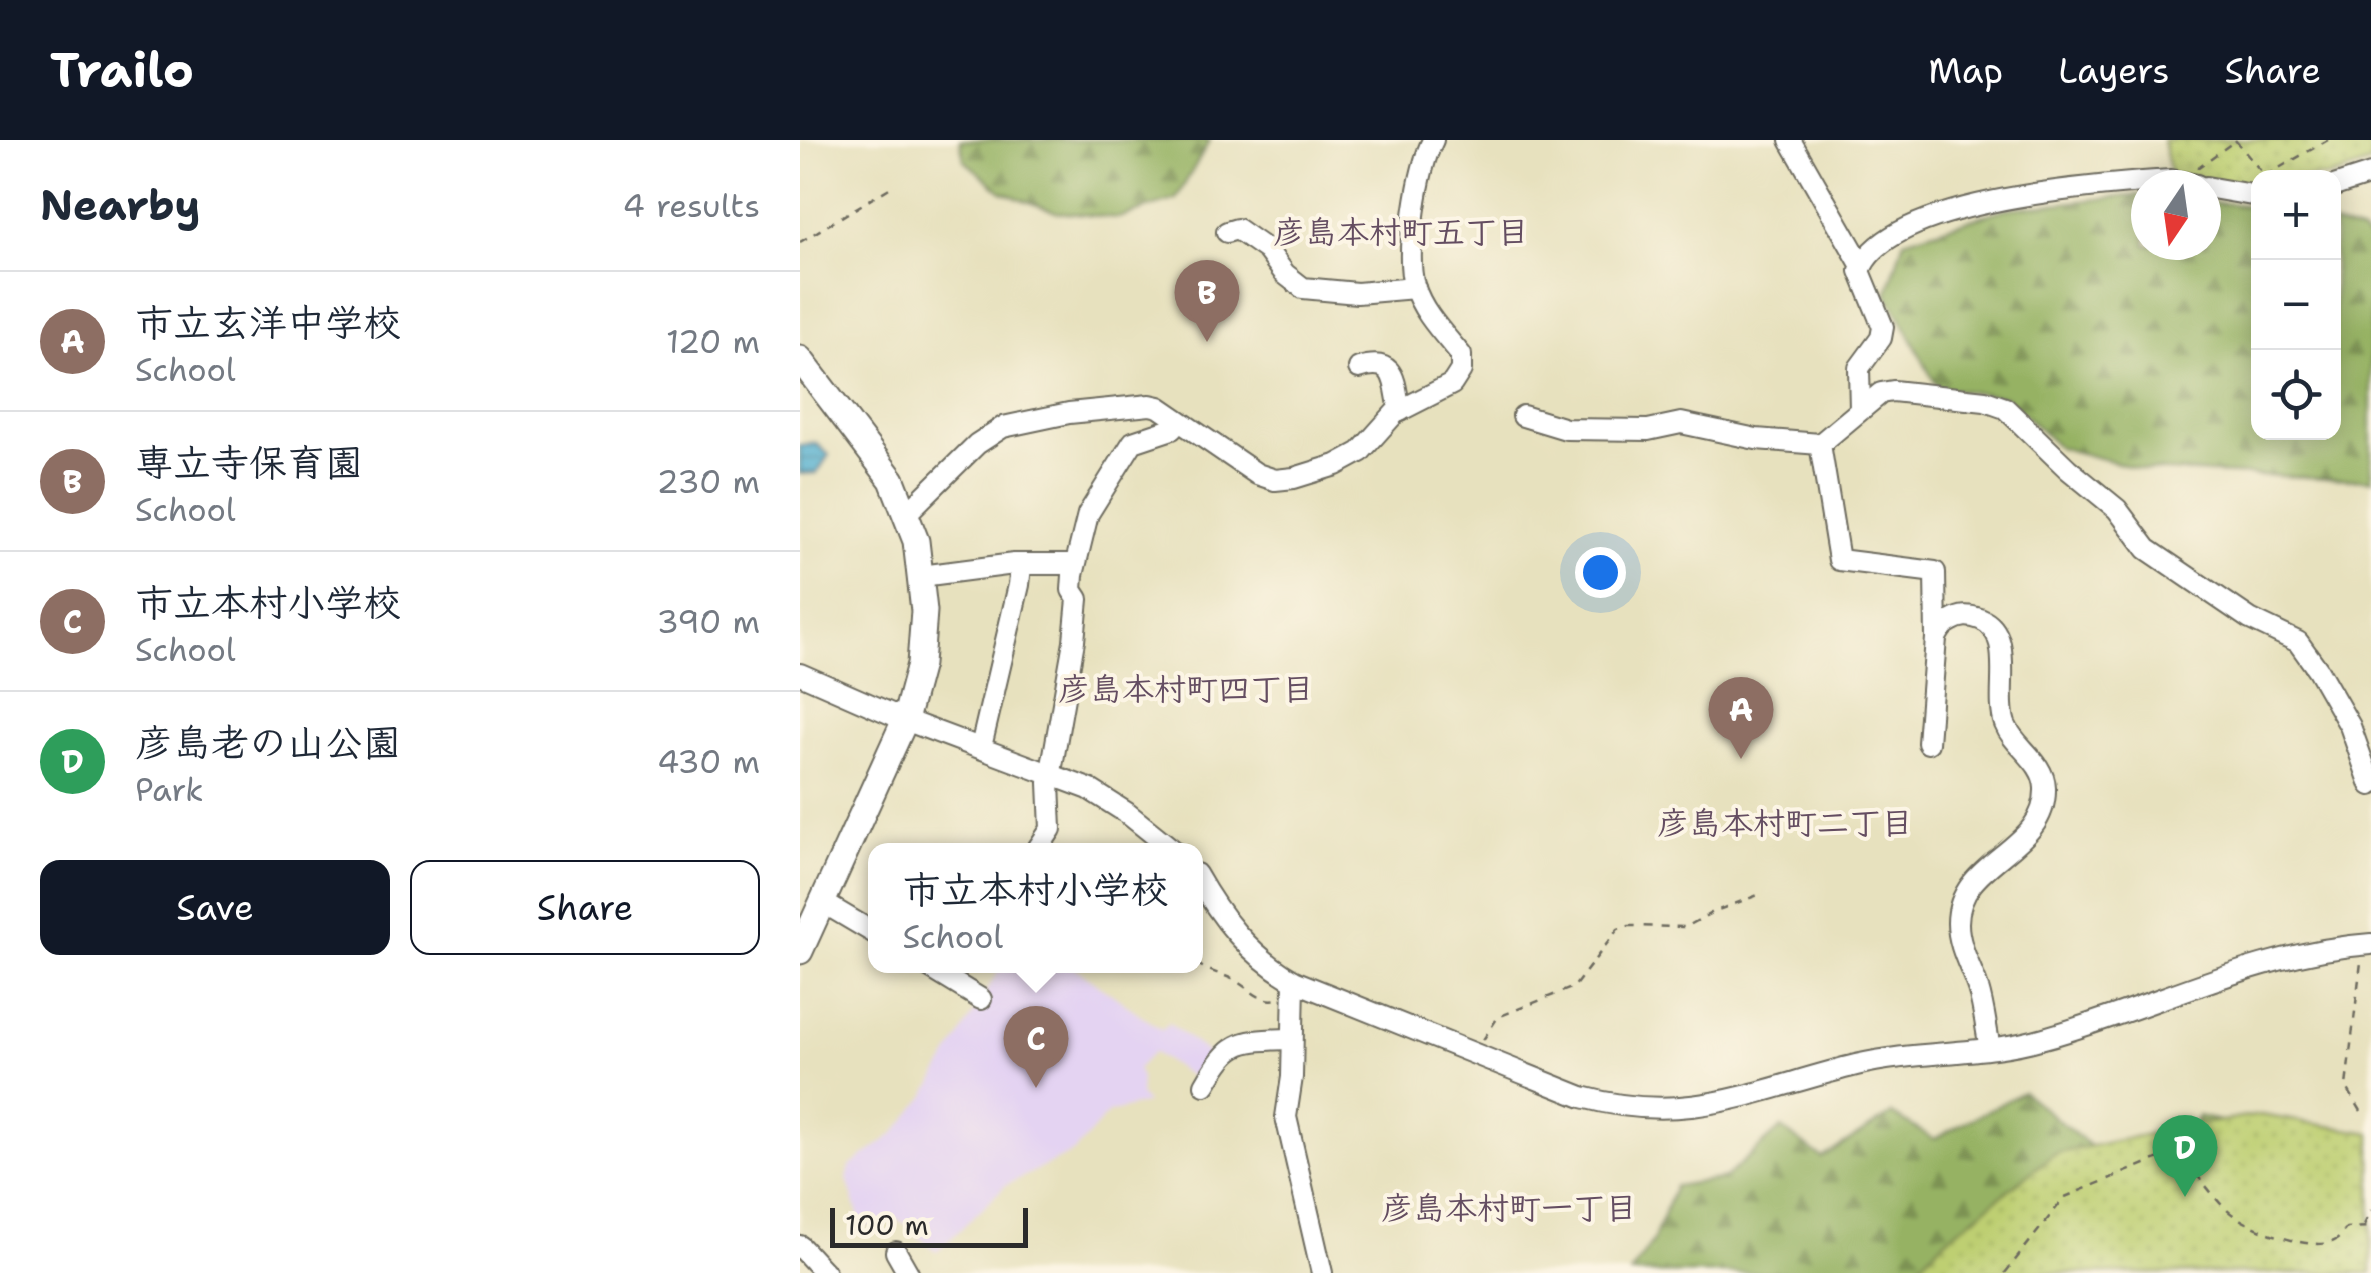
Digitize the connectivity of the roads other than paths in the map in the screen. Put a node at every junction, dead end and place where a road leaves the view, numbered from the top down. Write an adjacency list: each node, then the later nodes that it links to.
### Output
1 (1433, 140): 10 (street)
2 (1790, 140): 9 (street)
3 (2371, 174): 5 (street)
4 (2131, 184): 9 (street)
5 (2341, 184)
6 (2221, 190): 7 (street)
7 (2251, 195)
8 (1227, 232): 10 (street)
9 (1862, 266): 13 (street)
10 (1415, 288): 14 (street)
11 (800, 359): 18 (main road)
12 (1359, 368): 14 (street)
13 (1860, 410): 17 (street); 28 (street)
14 (1400, 412): 16 (street)
15 (1523, 416): 17 (street)
16 (1178, 421): 18 (street); 19 (street)
17 (1820, 444): 22 (street)
18 (907, 513): 21 (main road)
19 (1075, 564): 20 (street); 27 (street)
20 (1021, 566): 21 (street); 26 (street)
21 (921, 576): 24 (main road)
22 (1936, 638): 25 (street); 40 (street)
23 (800, 674): 24 (street)
24 (905, 720): 26 (street); 32 (main road)
25 (1928, 743)
26 (981, 748): 27 (street)
27 (1051, 773): 29 (street); 30 (street)
28 (2371, 785)
29 (1050, 843)
30 (1165, 843)
31 (1203, 885): 37 (street)
32 (822, 902): 33 (street); 35 (main road)
33 (868, 929)
34 (2367, 944): 40 (street)
35 (800, 952)
36 (938, 973): 38 (street)
37 (1287, 988): 39 (street); 40 (street)
38 (981, 999)
39 (1292, 1039): 41 (street); 46 (street)
40 (1990, 1048)
41 (1204, 1085)
42 (800, 1246): 44 (street)
43 (896, 1252): 45 (street)
44 (825, 1273)
45 (908, 1273)
46 (1322, 1273)

